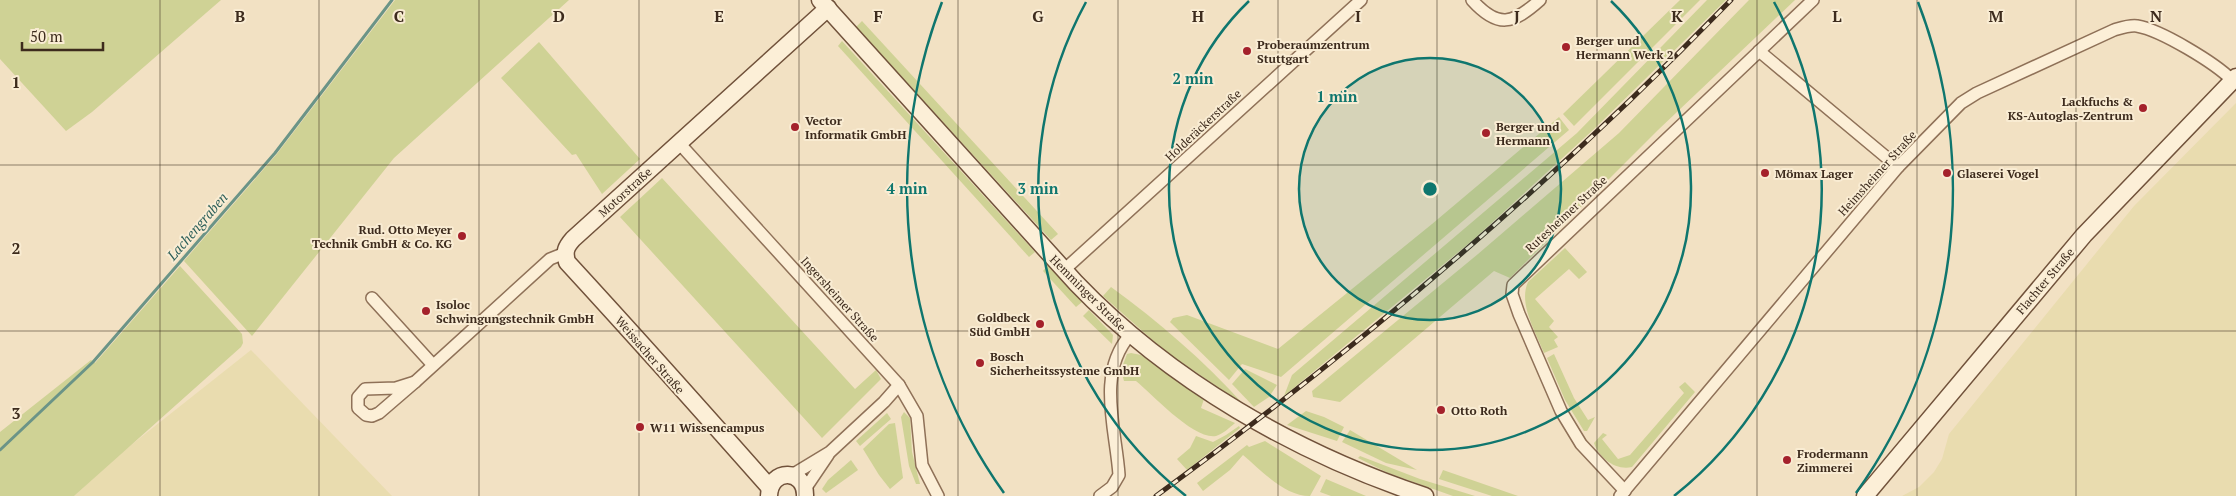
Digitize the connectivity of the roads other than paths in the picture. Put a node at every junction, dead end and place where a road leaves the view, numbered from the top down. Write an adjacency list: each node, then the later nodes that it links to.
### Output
1 (1361, 0): 11 (street, Holderäckerstraße)
2 (1472, 0): 3 (street)
3 (1540, 0)
4 (1813, 0): 6 (street, Rutesheimer Straße)
5 (828, 3): 8 (main road, Motorstraße); 11 (main road, Hemminger Straße)
6 (1759, 51): 9 (street); 20 (street, Rutesheimer Straße)
7 (2234, 78): 9 (street, Heimsheimer Straße); 24 (main road, Flachter Straße)
8 (679, 143): 10 (main road, Motorstraße); 16 (street, Ingersheimer Straße)
9 (1898, 167): 20 (street, Heimsheimer Straße)
10 (565, 253): 14 (street, Motorstraße); 18 (main road, Weissacher Straße)
11 (1064, 270): 13 (main road, Hemminger Straße)
12 (372, 298): 14 (street)
13 (1130, 335): 22 (street); 23 (main road, Hemminger Straße)
14 (433, 365): 15 (street, Motorstraße)
15 (415, 382): 15 (street, Motorstraße)
16 (899, 385): 17 (street); 21 (street, Ingersheimer Straße)
17 (830, 452): 18 (street); 19 (street)
18 (777, 484): 19 (main road, Weissacher Straße)
19 (805, 492)
20 (1623, 493)
21 (938, 496)
22 (1100, 496)
23 (1425, 496)
24 (1865, 496)

